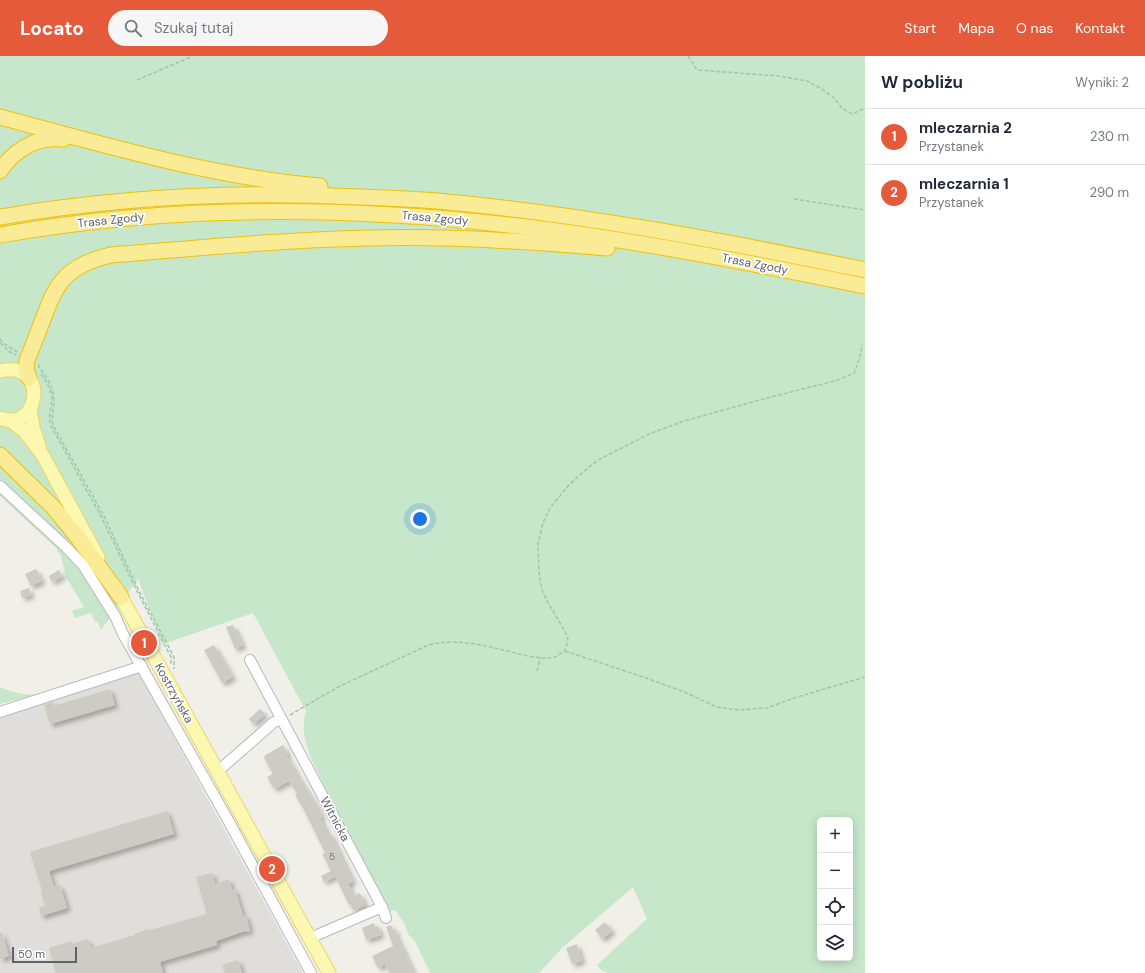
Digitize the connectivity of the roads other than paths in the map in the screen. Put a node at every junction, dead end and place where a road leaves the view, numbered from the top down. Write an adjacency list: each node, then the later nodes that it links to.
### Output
1 (0, 117): 2 (highway)
2 (100, 144): 3 (highway); 4 (highway)
3 (0, 171)
4 (436, 201): 5 (highway, Trasa Zgody); 8 (highway, Trasa Zgody)
5 (0, 217)
6 (0, 235): 7 (highway, Trasa Zgody)
7 (740, 261): 9 (highway, Trasa Zgody); 11 (highway)
8 (865, 270)
9 (865, 286)
10 (3, 368): 11 (main road)
11 (29, 378): 12 (main road)
12 (30, 409): 13 (main road); 15 (main road)
13 (5, 419): 15 (main road, Kostrzyńska)
14 (0, 454): 17 (highway)
15 (42, 454): 17 (main road, Kostrzyńska)
16 (0, 486): 19 (street)
17 (121, 597): 22 (main road, Kostrzyńska)
18 (250, 660): 21 (street, Witnicka)
19 (142, 666): 20 (street); 26 (street)
20 (0, 712)
21 (282, 720): 22 (street); 23 (street, Witnicka)
22 (218, 772): 25 (main road, Kostrzyńska)
23 (382, 907): 24 (street, Witnicka); 25 (street)
24 (386, 918)
25 (310, 938): 27 (main road, Kostrzyńska)
26 (311, 973)
27 (329, 973)

